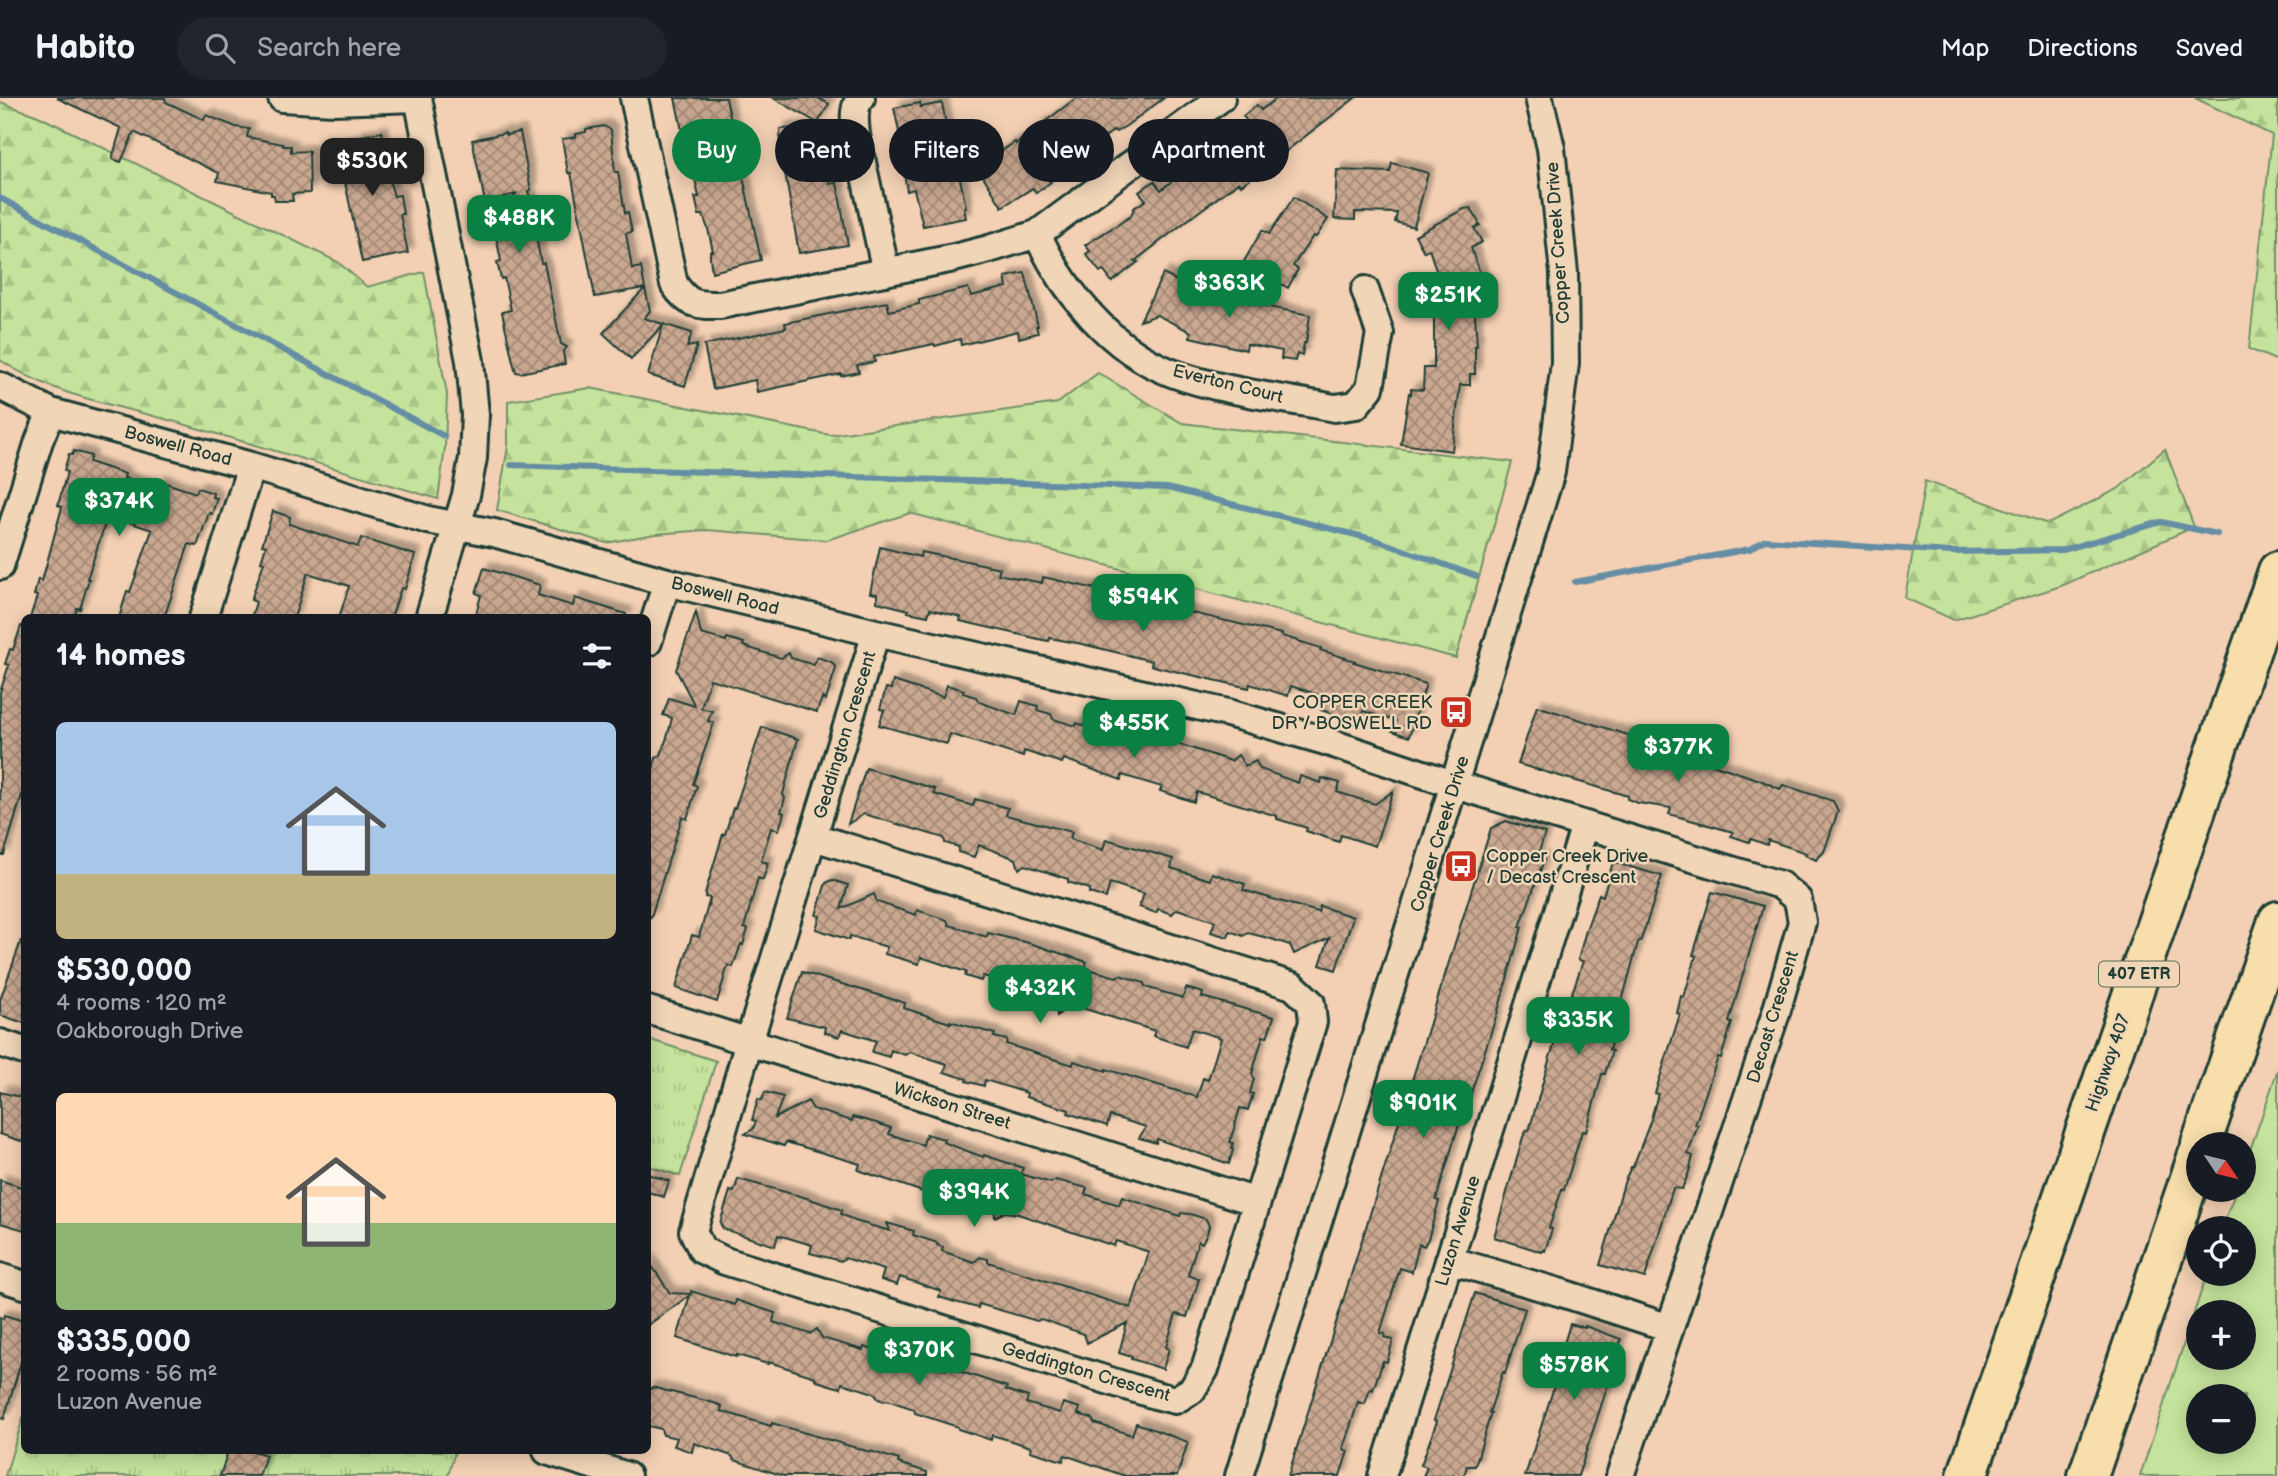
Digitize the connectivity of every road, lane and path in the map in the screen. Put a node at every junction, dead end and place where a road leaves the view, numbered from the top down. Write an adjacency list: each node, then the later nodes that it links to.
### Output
1 (282, 98): 2 (street)
2 (417, 98): 13 (street)
3 (634, 98): 8 (street)
4 (861, 98): 8 (street)
5 (1221, 98): 7 (street)
6 (1539, 98): 21 (street, Copper Creek Drive)
7 (1037, 234): 8 (street); 9 (street, Everton Court)
8 (886, 272)
9 (1365, 290)
10 (0, 386): 11 (street, Boswell Road)
11 (51, 412): 12 (street, Boswell Road); 14 (street)
12 (251, 466): 13 (street, Boswell Road); 17 (street)
13 (457, 526): 16 (street, Boswell Road); 18 (street)
14 (0, 566)
15 (2278, 571): 41 (highway, Highway 407 / 407 ETR)
16 (667, 582): 19 (street); 20 (street, Boswell Road)
17 (204, 614)
18 (430, 614)
19 (651, 633)
20 (876, 633): 21 (street, Boswell Road); 23 (street, Geddington Crescent)
21 (1456, 785): 22 (street, Decast Crescent); 38 (street, Copper Creek Drive)
22 (1585, 825): 32 (street, Luzon Avenue); 35 (street, Decast Crescent)
23 (814, 837): 26 (street, Geddington Crescent); 31 (street, Geddington Crescent)
24 (2278, 921): 29 (highway)
25 (651, 1011): 26 (street, Wickson Street)
26 (749, 1042): 31 (street, Wickson Street); 31 (street, Geddington Crescent)
27 (0, 1043): 28 (street)
28 (21, 1050)
29 (2206, 1132)
30 (2186, 1190): 42 (highway)
31 (1257, 1202)
32 (1449, 1260): 35 (street); 39 (street, Luzon Avenue)
33 (0, 1278): 34 (street)
34 (21, 1284)
35 (1670, 1328): 40 (street, Decast Crescent)
36 (556, 1454): 37 (street)
37 (626, 1476)
38 (1239, 1476)
39 (1381, 1476)
40 (1620, 1476)
41 (1967, 1476)
42 (2088, 1476)

